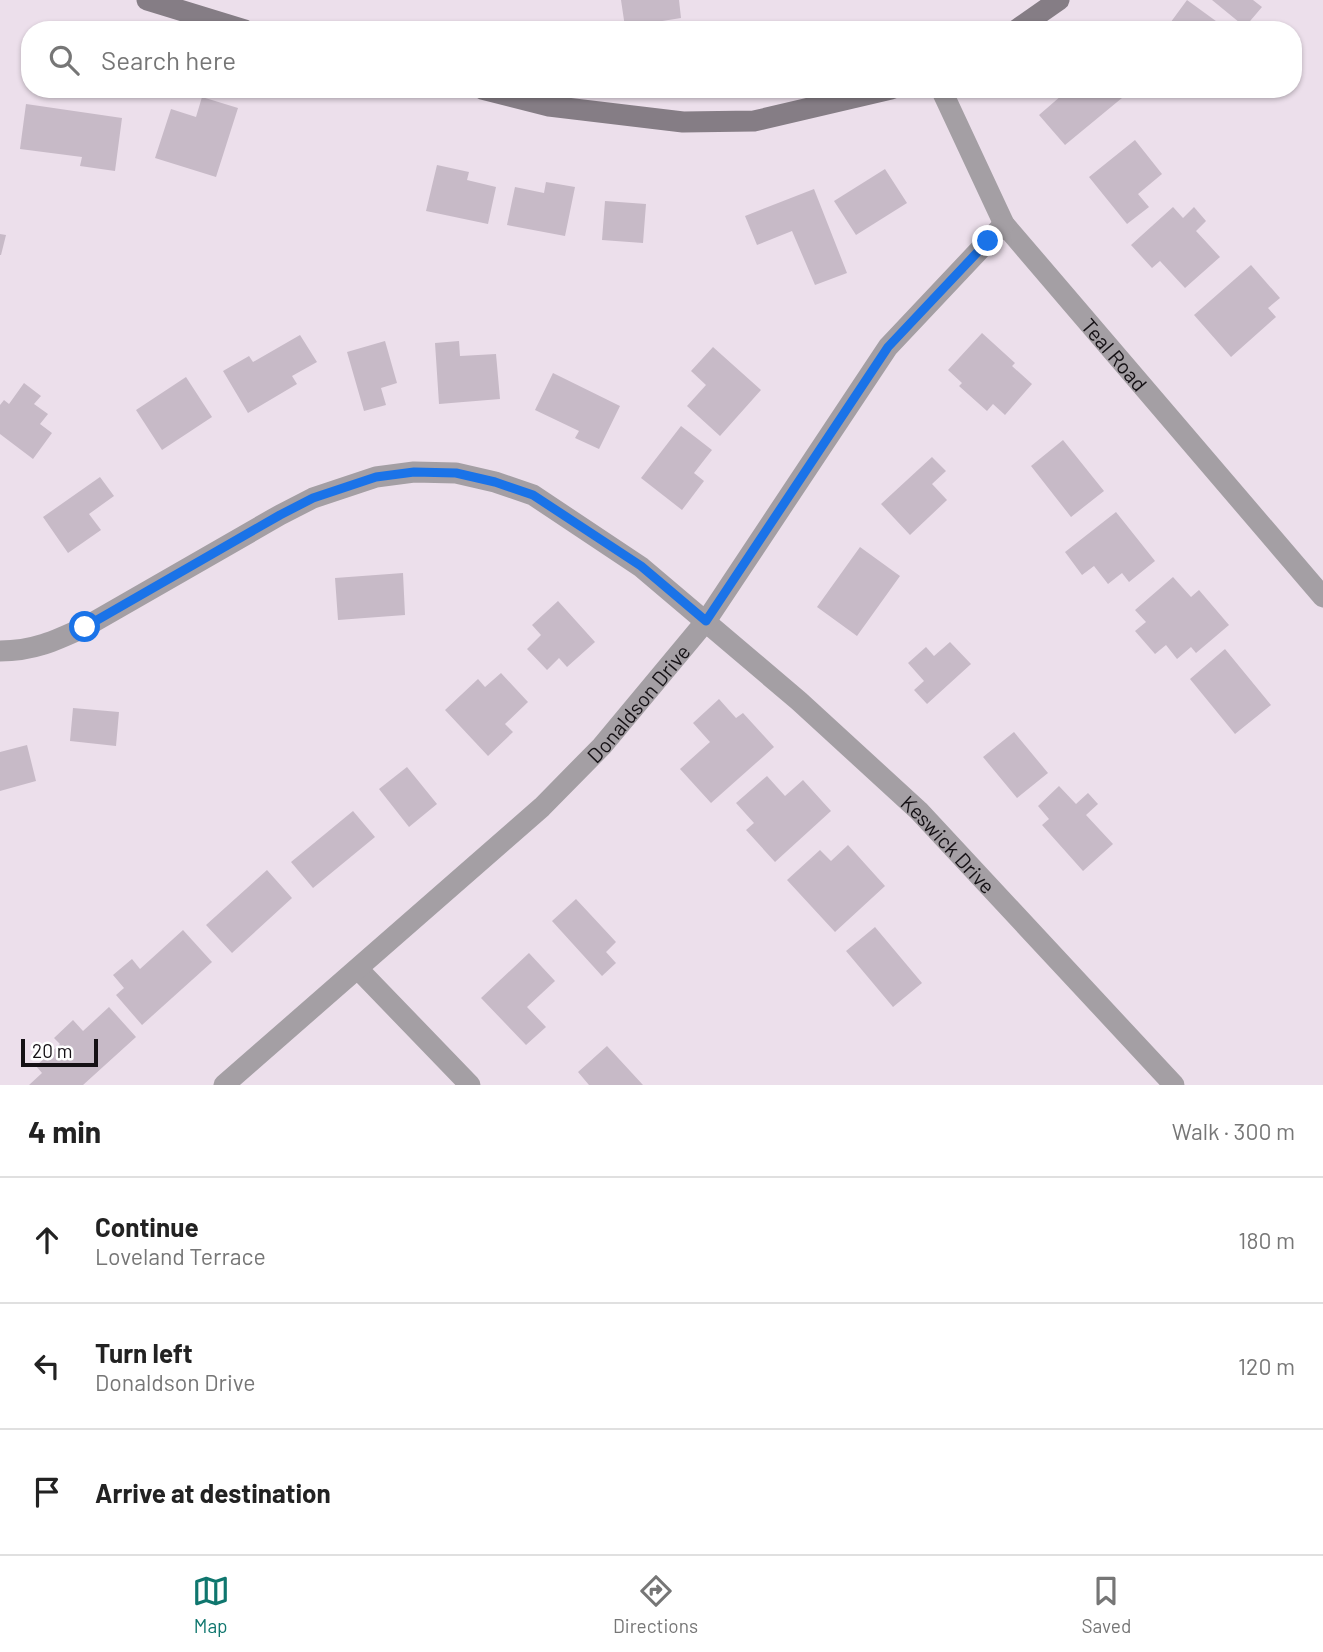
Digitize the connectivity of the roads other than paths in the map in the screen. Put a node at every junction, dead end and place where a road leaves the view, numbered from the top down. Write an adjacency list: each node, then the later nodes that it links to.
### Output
1 (146, 0): 3 (street)
2 (1059, 0): 4 (street)
3 (215, 21)
4 (1029, 21)
5 (517, 98): 6 (street)
6 (852, 98)
7 (945, 98): 8 (street, Teal Road)
8 (1004, 224): 9 (street, Teal Road); 10 (street, Donaldson Drive)
9 (1323, 597)
10 (706, 621): 11 (street, Keswick Drive); 12 (street, Donaldson Drive); 15 (street, Keswick Drive)
11 (0, 651)
12 (358, 969): 13 (street, Donaldson Drive); 14 (street)
13 (224, 1085)
14 (470, 1085)
15 (1174, 1085)

